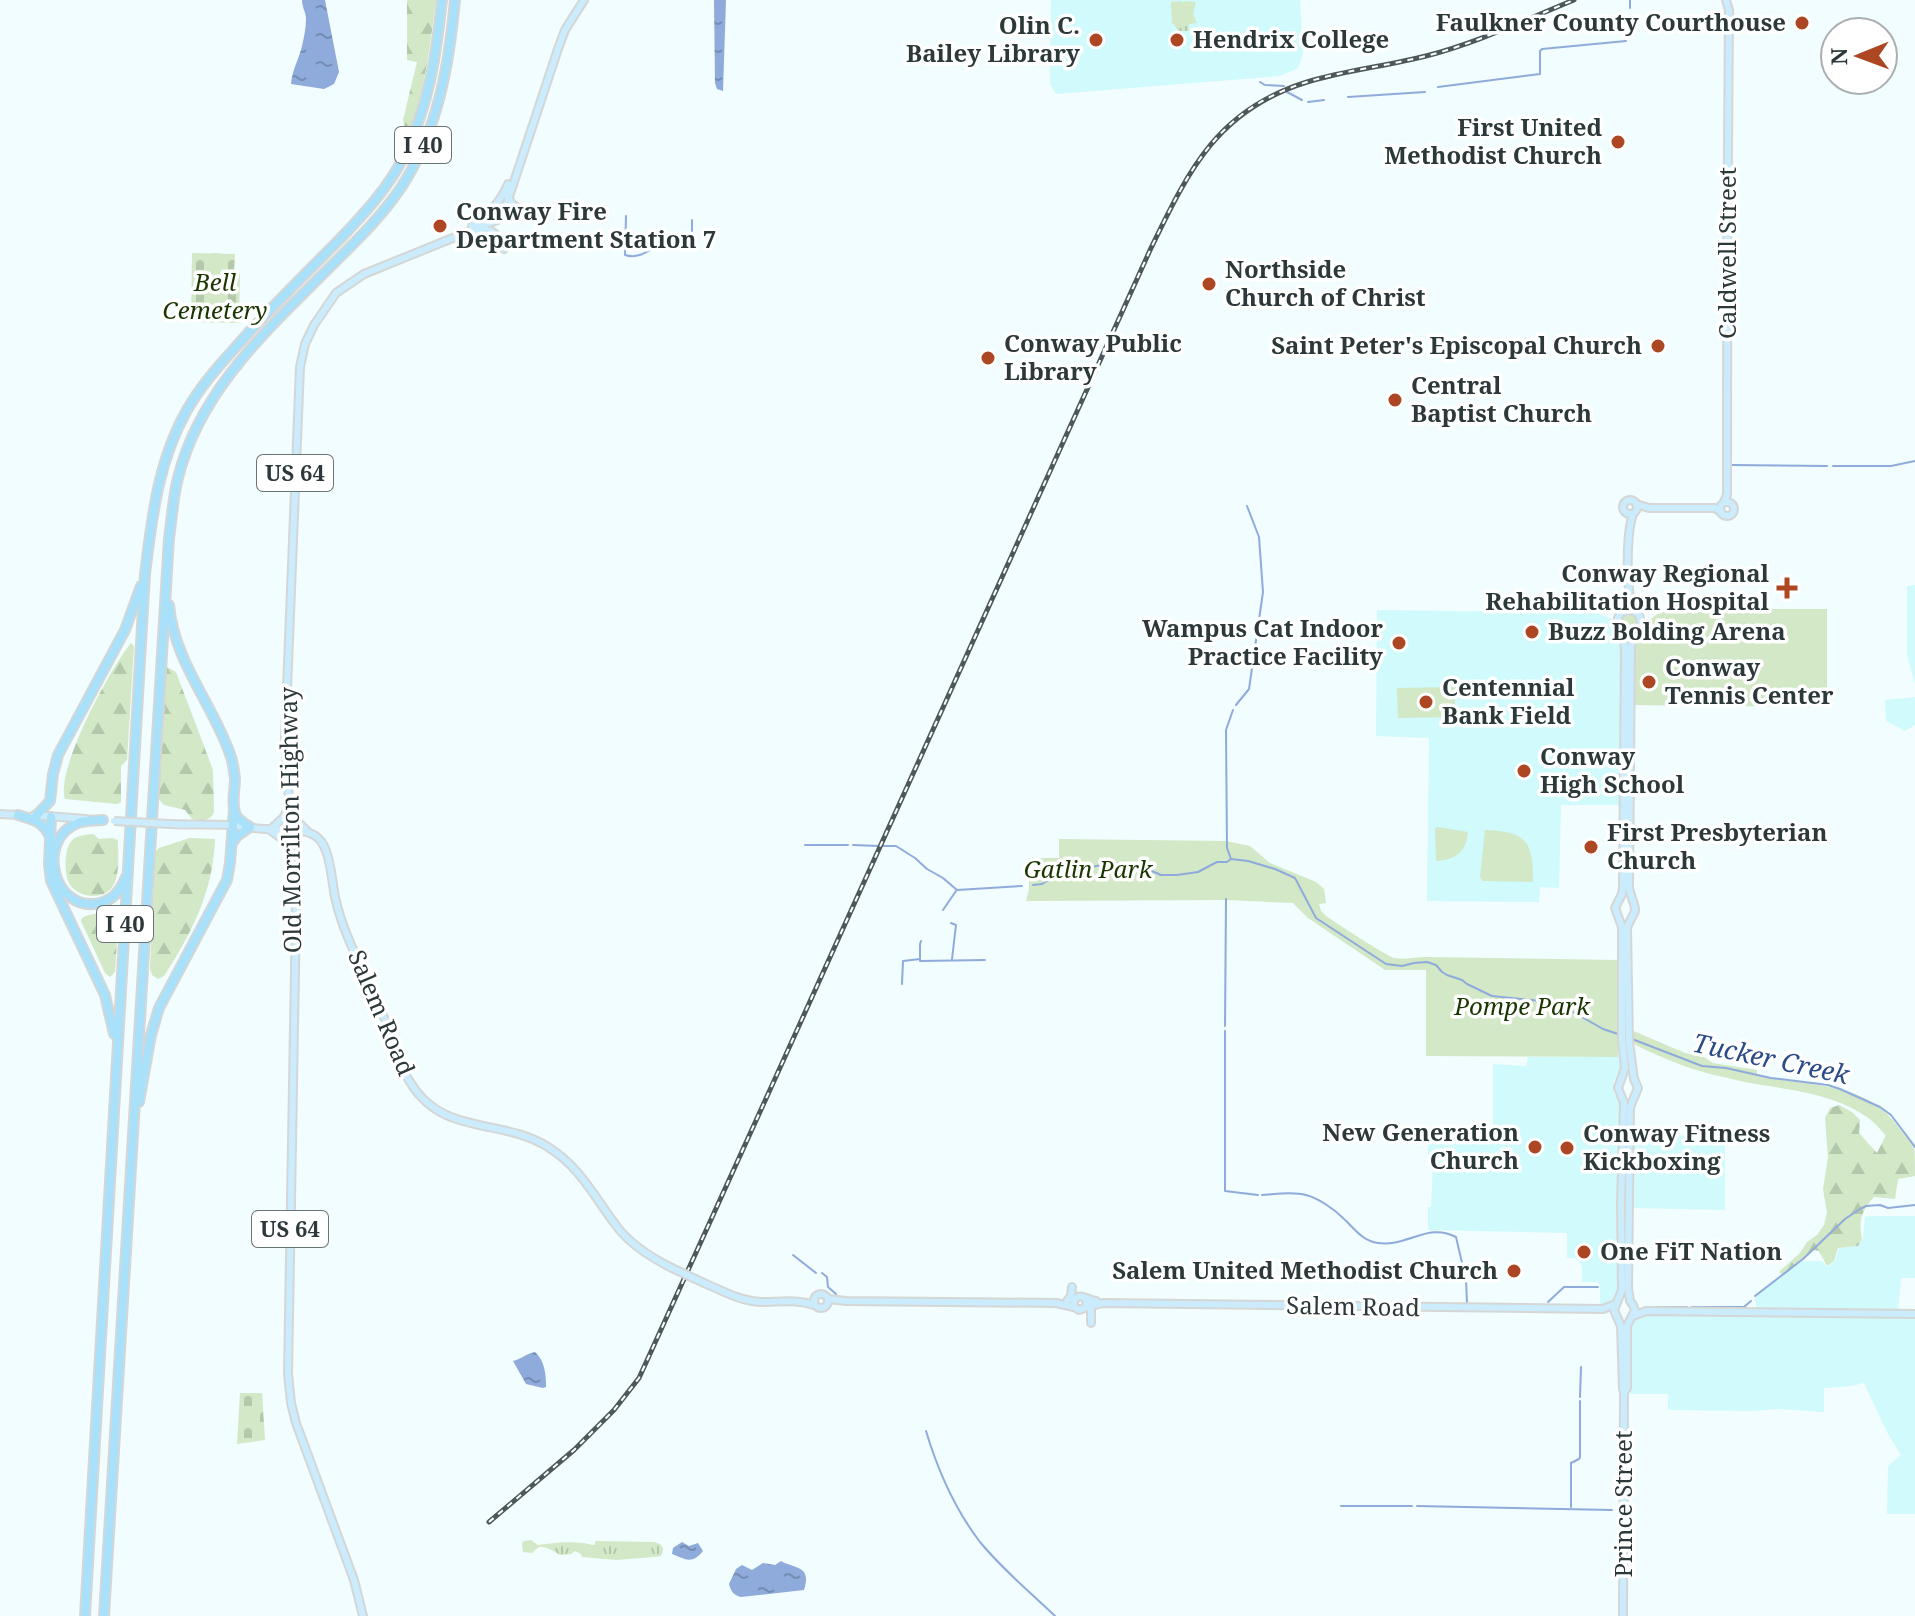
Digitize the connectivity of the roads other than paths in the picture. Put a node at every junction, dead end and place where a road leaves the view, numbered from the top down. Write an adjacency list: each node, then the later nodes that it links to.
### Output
1 (442, 0): 14 (highway, I 40)
2 (455, 0): 13 (highway, I 40)
3 (584, 0): 5 (main road, Old Morrilton Highway / US 64)
4 (1726, 0): 11 (main road, Caldwell Street)
5 (526, 144): 6 (main road, Old Morrilton Highway / US 64); 8 (main road)
6 (508, 196): 7 (main road); 8 (main road, Old Morrilton Highway / US 64)
7 (524, 209)
8 (456, 236): 9 (main road); 24 (main road, Old Morrilton Highway / US 64)
9 (504, 249)
10 (1636, 504): 11 (main road); 12 (main road); 12 (main road)
11 (1649, 508): 12 (main road)
12 (1631, 513): 15 (main road)
13 (169, 538): 25 (highway); 53 (highway, I 40)
14 (145, 574): 28 (highway); 41 (highway, I 40)
15 (1629, 610): 16 (main road); 17 (main road)
16 (1636, 633): 17 (main road); 19 (main road)
17 (1623, 634): 18 (main road)
18 (1625, 680): 19 (main road); 20 (main road)
19 (1630, 708): 21 (main road)
20 (1624, 715): 21 (main road); 22 (main road)
21 (1629, 755): 23 (main road)
22 (1624, 770): 23 (main road); 30 (main road)
23 (1629, 796): 40 (main road)
24 (290, 805): 34 (main road); 35 (main road, Old Morrilton Highway / US 64); 36 (main road, Salem Road)
25 (234, 808): 32 (highway); 33 (highway)
26 (0, 814): 27 (main road)
27 (18, 815): 28 (main road); 37 (highway)
28 (36, 816): 29 (main road)
29 (51, 817): 31 (main road); 37 (highway)
30 (1623, 819): 40 (main road); 42 (main road)
31 (103, 820): 32 (main road, bridge); 41 (highway)
32 (232, 825): 33 (main road); 38 (highway)
33 (250, 827): 34 (main road); 38 (highway)
34 (270, 830): 35 (main road); 39 (main road)
35 (291, 830): 36 (main road); 39 (main road, Old Morrilton Highway / US 64)
36 (310, 833): 39 (main road); 62 (main road, Salem Road, bridge)
37 (50, 836): 48 (highway)
38 (231, 851): 53 (highway)
39 (292, 852): 78 (main road, Old Morrilton Highway / US 64)
40 (1629, 857): 43 (main road)
41 (128, 869): 48 (highway, I 40)
42 (1619, 900): 43 (main road); 44 (main road)
43 (1632, 901): 45 (main road)
44 (1619, 916): 45 (main road); 46 (main road)
45 (1631, 916): 46 (main road)
46 (1626, 1028): 47 (main road)
47 (1625, 1041): 49 (main road); 50 (main road)
48 (117, 1063): 76 (highway, I 40)
49 (1622, 1079): 50 (main road); 51 (main road)
50 (1634, 1079): 52 (main road)
51 (1622, 1096): 52 (main road); 54 (main road)
52 (1634, 1096): 55 (main road)
53 (133, 1138): 77 (highway, I 40)
54 (1622, 1140): 55 (main road); 56 (main road)
55 (1630, 1157): 57 (main road)
56 (1621, 1183): 57 (main road); 58 (main road)
57 (1629, 1206): 59 (main road)
58 (1621, 1248): 59 (main road); 66 (main road)
59 (1628, 1270): 67 (main road)
60 (1072, 1287): 64 (main road)
61 (1085, 1298): 64 (main road); 65 (main road, Salem Road); 68 (main road)
62 (814, 1302): 63 (main road); 63 (main road)
63 (827, 1302): 64 (main road)
64 (1072, 1303): 68 (main road, Salem Road)
65 (1103, 1303): 68 (main road, Salem Road); 69 (main road, Salem Road)
66 (1617, 1303): 67 (main road); 69 (main road, Salem Road); 72 (main road)
67 (1632, 1303): 70 (main road); 73 (main road)
68 (1090, 1306): 74 (main road)
69 (1603, 1309): 72 (main road, Salem Road)
70 (1646, 1311): 71 (main road); 73 (main road)
71 (1915, 1314)
72 (1617, 1317): 73 (main road); 75 (main road, Prince Street)
73 (1632, 1317): 75 (main road, Prince Street)
74 (1091, 1323)
75 (1626, 1390): 79 (main road, Prince Street)
76 (85, 1616)
77 (104, 1616)
78 (363, 1616)
79 (1623, 1616)

